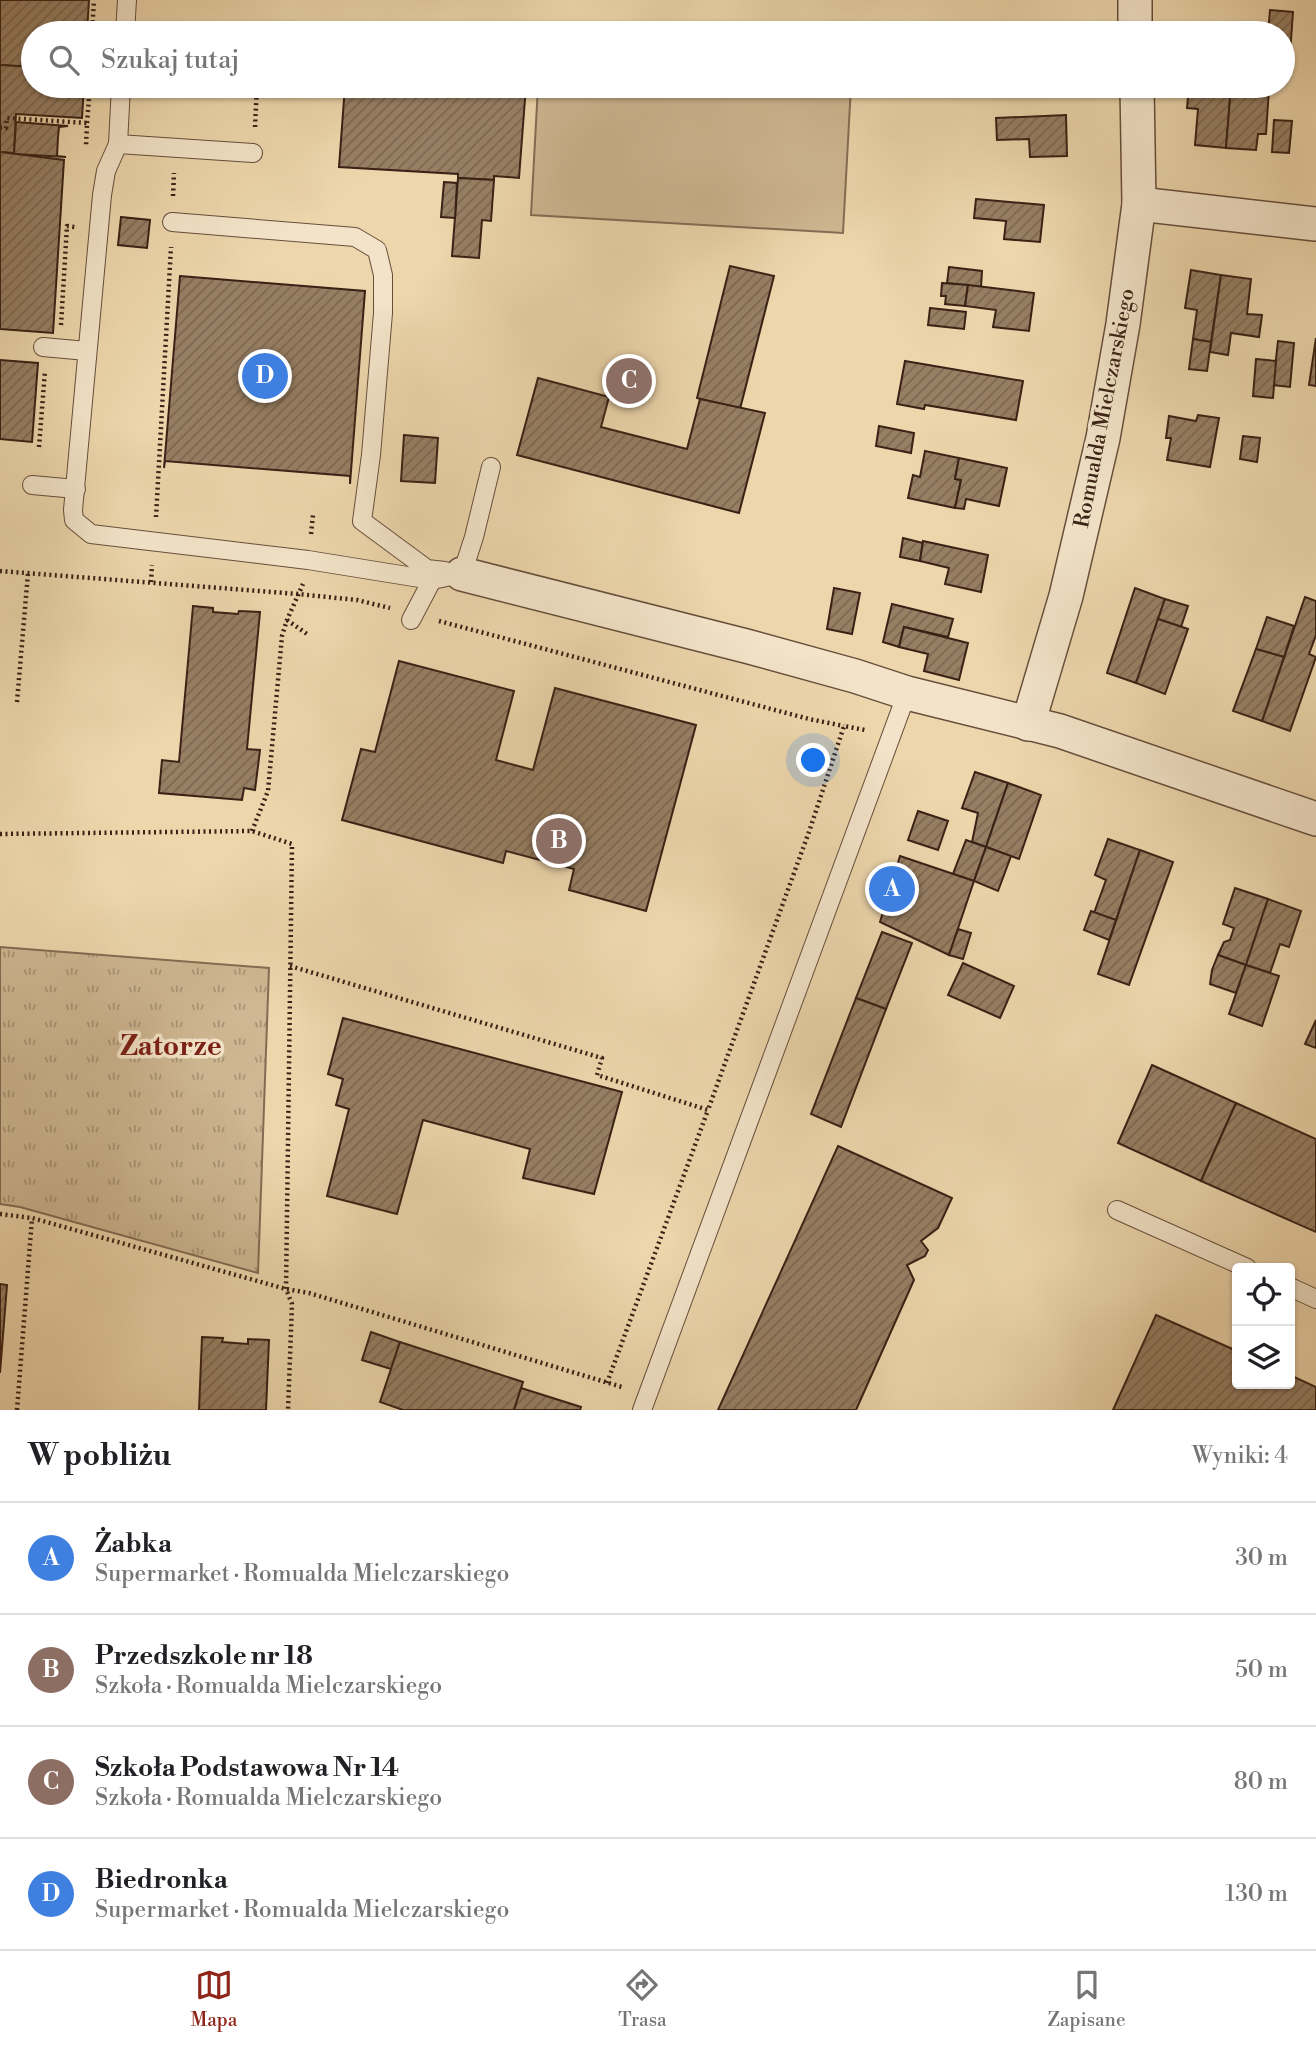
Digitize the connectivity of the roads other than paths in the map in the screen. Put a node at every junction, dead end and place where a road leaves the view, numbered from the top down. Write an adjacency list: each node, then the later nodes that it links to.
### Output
1 (127, 0): 3 (lane)
2 (1135, 0): 4 (street)
3 (126, 21)
4 (1135, 21)
5 (120, 98): 7 (lane)
6 (1137, 98): 9 (street, Romualda Mielczarskiego)
7 (118, 144): 8 (lane); 13 (lane)
8 (253, 153)
9 (1139, 204): 11 (street); 20 (street, Romualda Mielczarskiego)
10 (172, 222): 17 (lane)
11 (1316, 224)
12 (51, 348): 13 (lane)
13 (87, 351): 16 (lane)
14 (491, 467): 17 (lane)
15 (32, 485): 16 (lane)
16 (76, 489): 17 (lane)
17 (447, 577): 18 (lane); 19 (street)
18 (412, 617)
19 (907, 693): 20 (street); 26 (lane)
20 (1028, 724): 21 (street)
21 (1316, 819)
22 (1117, 1210): 23 (lane)
23 (1236, 1263)
24 (1295, 1289): 25 (lane)
25 (1316, 1299)
26 (644, 1402)

